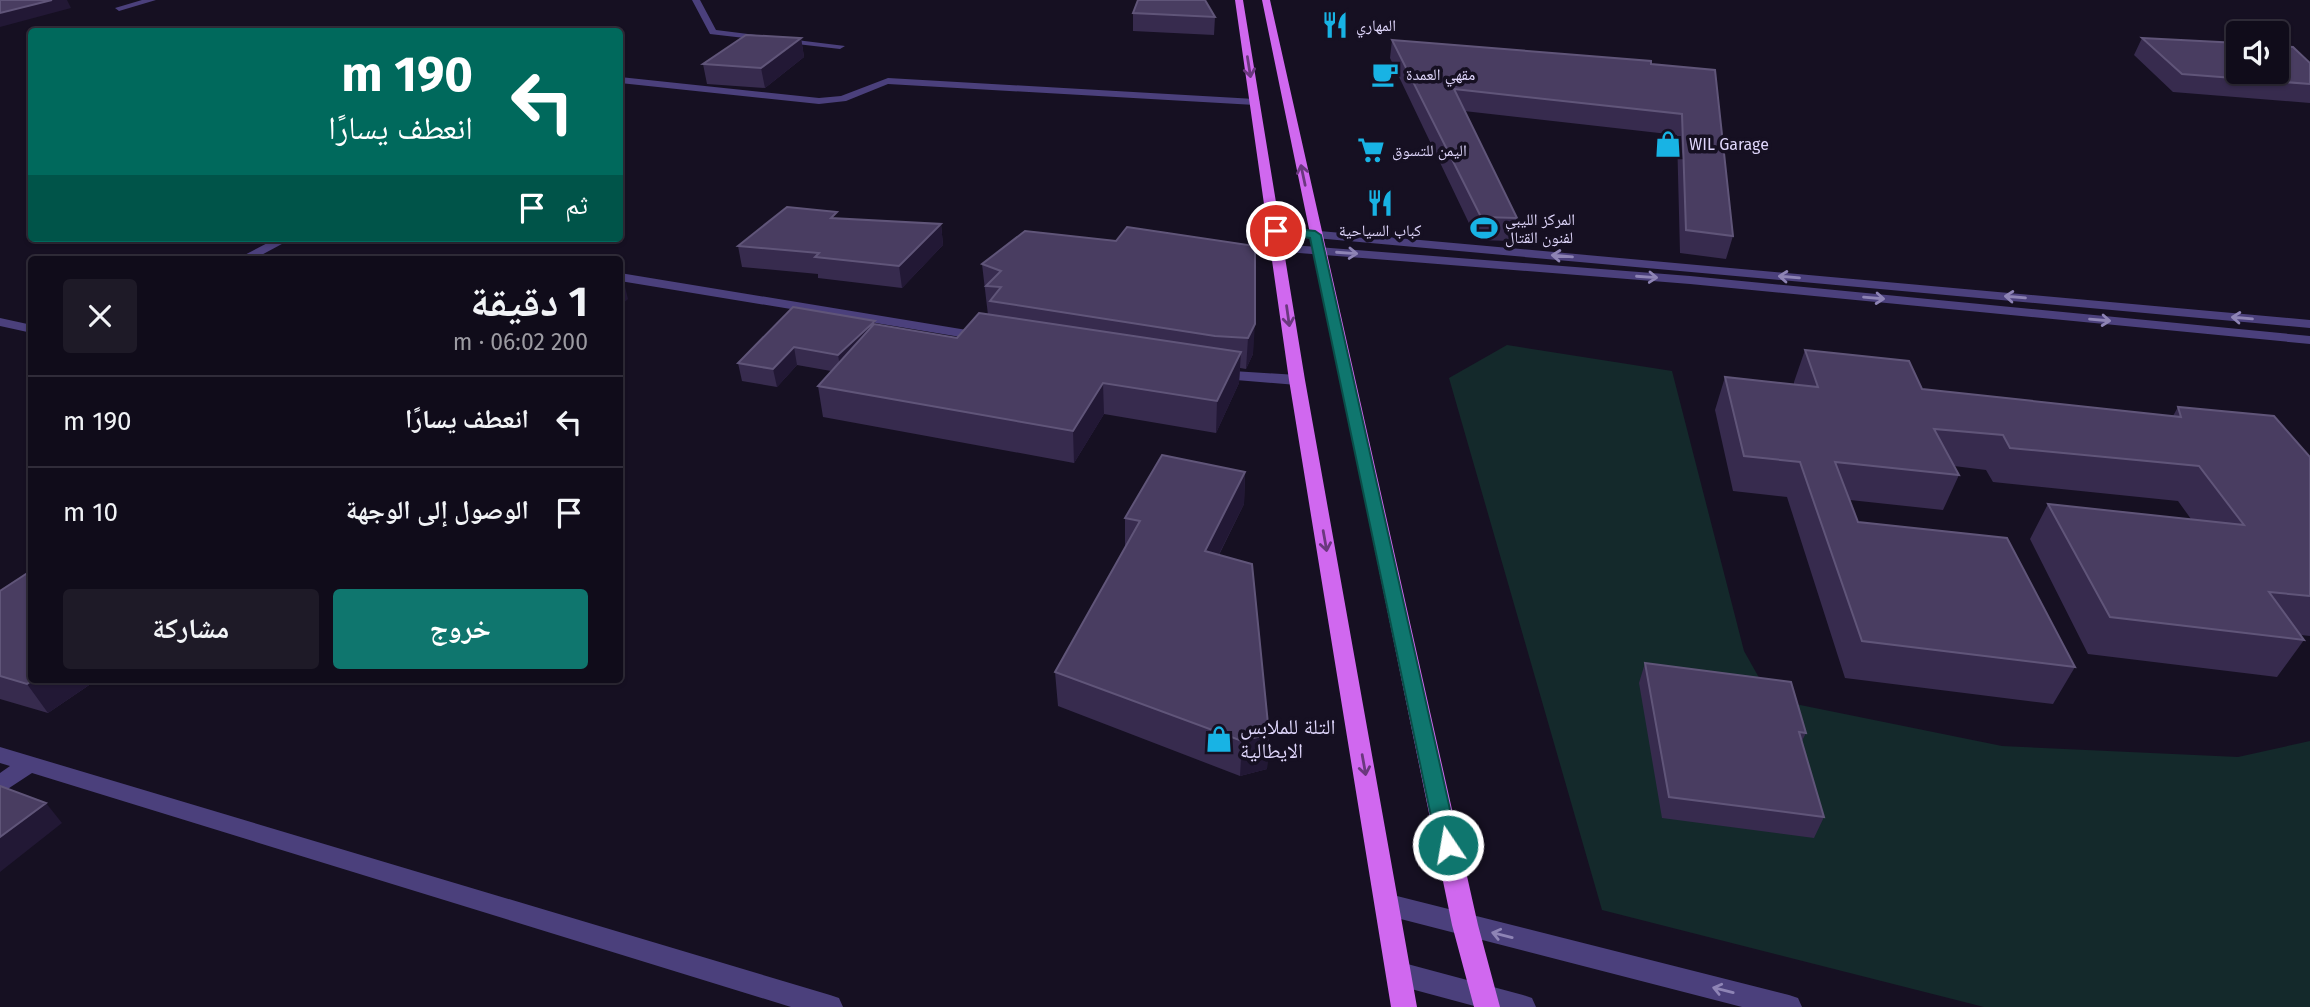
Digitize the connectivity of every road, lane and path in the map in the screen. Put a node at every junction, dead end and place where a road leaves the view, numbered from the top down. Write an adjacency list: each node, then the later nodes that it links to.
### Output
1 (152, 0): 5 (street)
2 (696, 0): 6 (street)
3 (1239, 0): 8 (main road, one-way to 8)
4 (1266, 0): 11 (main road, one-way to 4)
5 (119, 8)
6 (840, 46)
7 (623, 80): 8 (street)
8 (1255, 102): 9 (main road)
9 (1277, 239): 11 (street); 22 (main road, one-way to 22)
10 (279, 242): 12 (street)
11 (1317, 243): 13 (street); 27 (main road)
12 (250, 256)
13 (1689, 274): 15 (street, one-way to 13); 20 (street, one-way to 20)
14 (623, 277): 19 (street)
15 (2282, 322): 17 (street); 20 (street)
16 (0, 323): 18 (street)
17 (2310, 324)
18 (28, 328)
19 (998, 339)
20 (2304, 339)
21 (1201, 372): 22 (street)
22 (1297, 380): 26 (main road, one-way to 26)
23 (0, 755): 24 (street)
24 (29, 764): 25 (street); 30 (street)
25 (0, 785)
26 (1389, 905): 27 (street); 28 (main road)
27 (1465, 925): 29 (main road); 33 (street, one-way to 27)
28 (1400, 974): 29 (street); 31 (main road)
29 (1486, 1002): 32 (street)
30 (830, 1007)
31 (1404, 1007)
32 (1523, 1007)
33 (1789, 1007)

